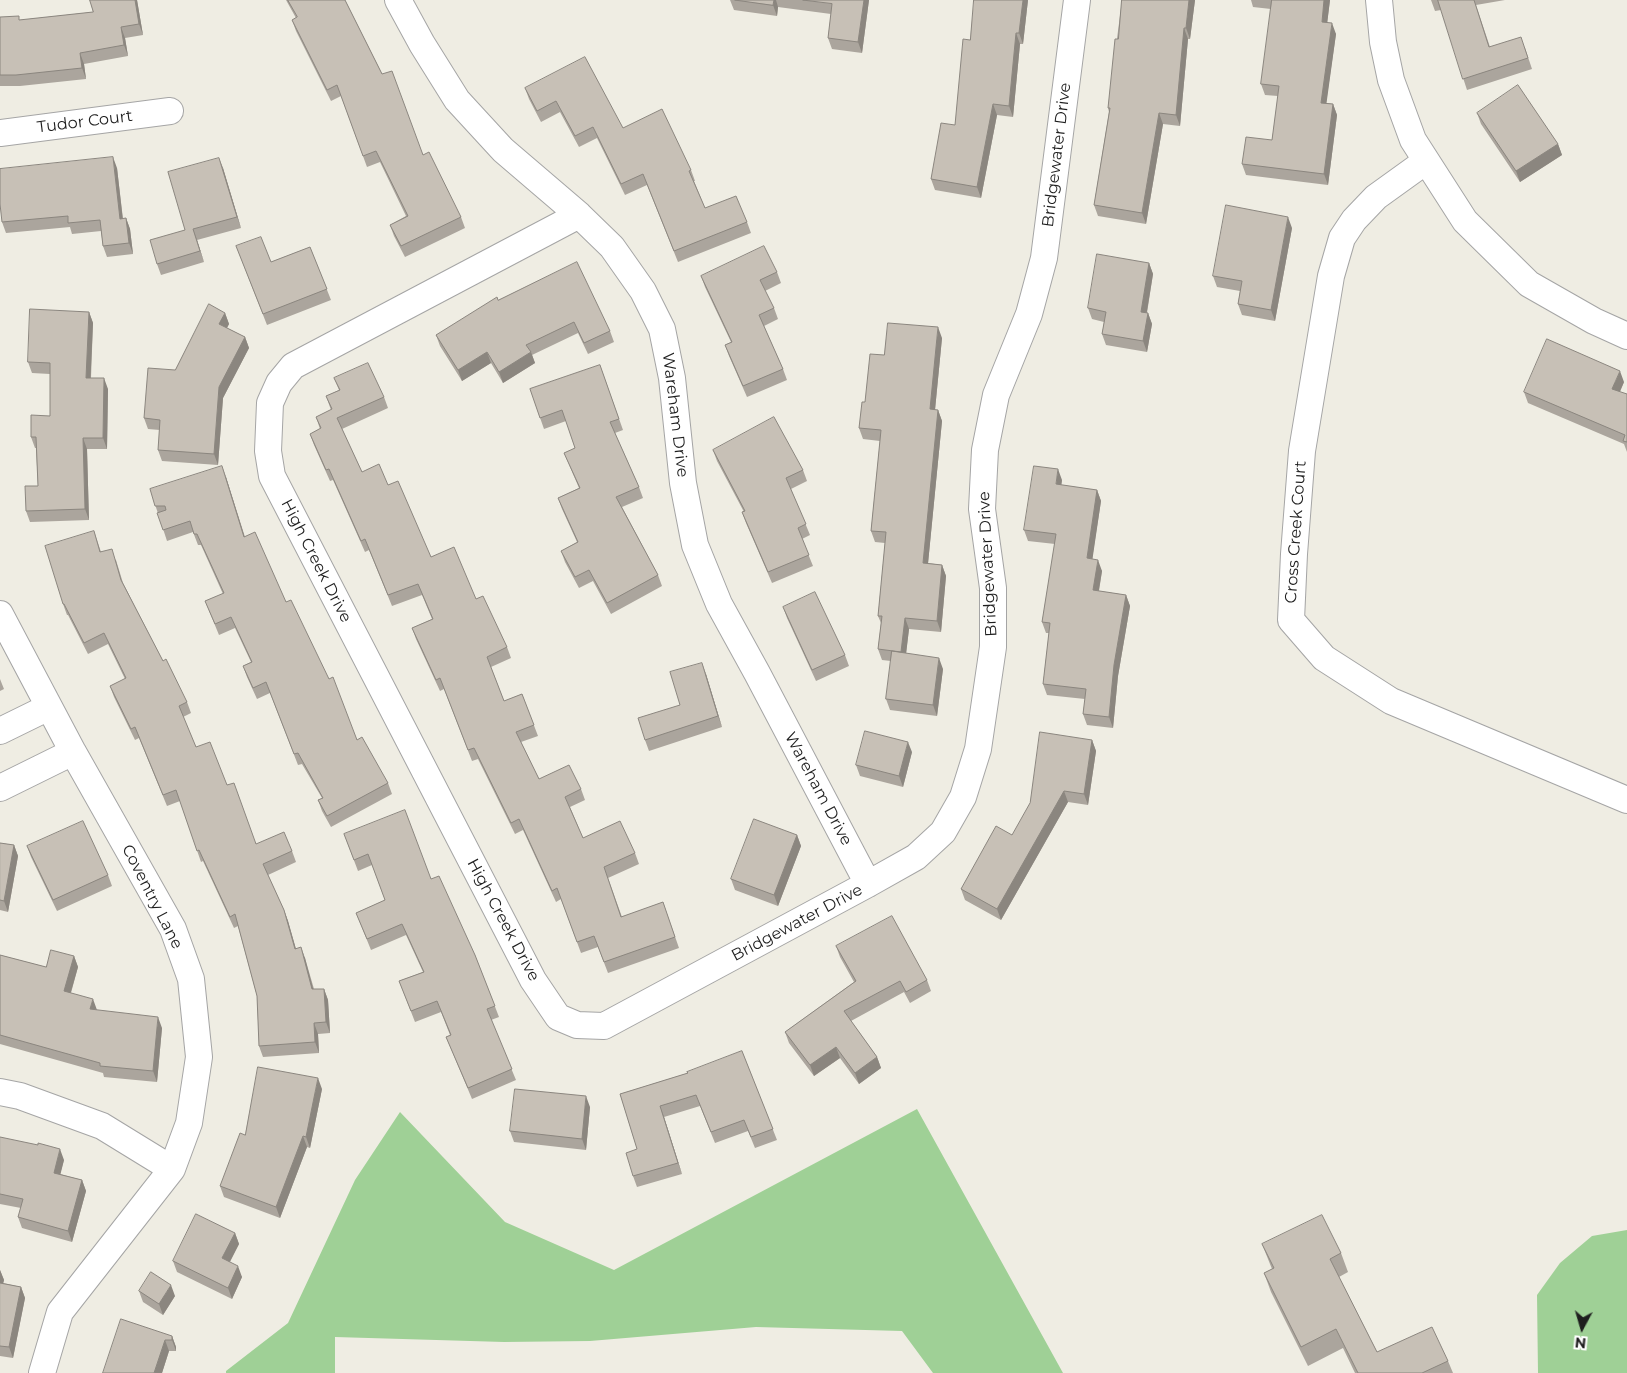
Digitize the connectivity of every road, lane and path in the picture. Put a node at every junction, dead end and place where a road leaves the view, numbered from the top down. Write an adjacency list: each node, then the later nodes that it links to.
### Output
1 (398, 0): 7 (street, Wareham Drive)
2 (1077, 0): 15 (street, Bridgewater Drive)
3 (1379, 0): 6 (street)
4 (170, 111): 5 (street, Tudor Court)
5 (0, 133)
6 (1426, 161): 8 (street); 14 (street, Cross Creek Court)
7 (580, 215): 15 (street, Wareham Drive); 16 (street, High Creek Drive)
8 (1627, 336)
9 (0, 614): 10 (street, Coventry Lane)
10 (49, 707): 11 (street); 12 (street, Coventry Lane)
11 (0, 731)
12 (73, 752): 13 (street); 18 (street, Coventry Lane)
13 (0, 788)
14 (1627, 800)
15 (868, 884): 16 (street, Bridgewater Drive)
16 (577, 1026)
17 (0, 1092): 18 (street)
18 (172, 1169): 19 (street, Coventry Lane)
19 (42, 1373)

